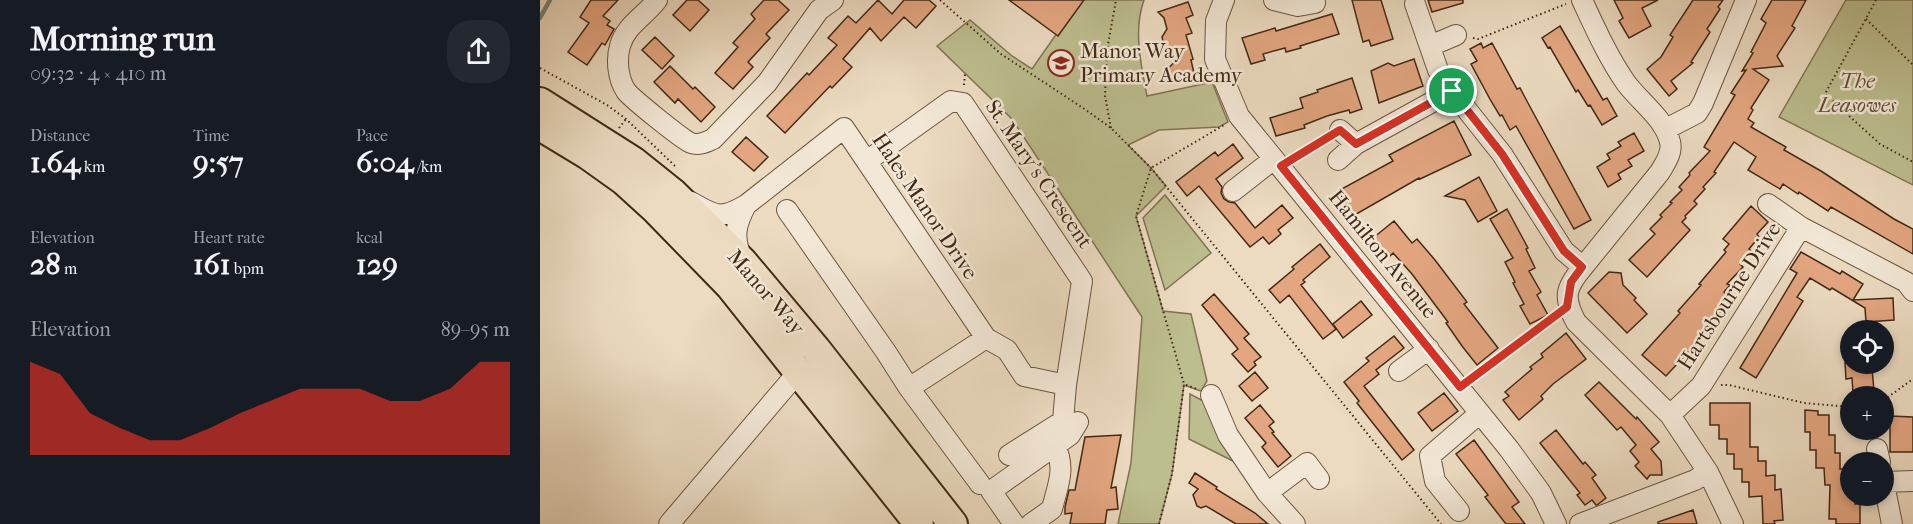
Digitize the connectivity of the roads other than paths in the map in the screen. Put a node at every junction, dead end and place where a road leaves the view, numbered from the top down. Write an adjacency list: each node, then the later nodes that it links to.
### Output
1 (657, 0): 2 (street)
2 (833, 0)
3 (1224, 0): 19 (street, Hamilton Avenue)
4 (1274, 0): 7 (street)
5 (1746, 0): 14 (street)
6 (1574, 2): 14 (street)
7 (1315, 3)
8 (1415, 4): 10 (street)
9 (1456, 34): 10 (street)
10 (1430, 46): 11 (street)
11 (1452, 91): 16 (street); 27 (street)
12 (540, 102): 20 (highway, Manor Way)
13 (540, 126): 31 (highway, Manor Way)
14 (1666, 129): 27 (street)
15 (1340, 130): 16 (street)
16 (1356, 144): 17 (street)
17 (1338, 160)
18 (867, 161): 23 (street, Hales Manor Drive); 29 (street, Hales Manor Drive); 33 (street, St. Mary's Crescent)
19 (1277, 162): 21 (street); 30 (street, Hamilton Avenue)
20 (678, 183): 23 (street, Hales Manor Drive); 26 (highway, Manor Way)
21 (1233, 191)
22 (1768, 204): 25 (street, Hartsbourne Drive)
23 (746, 205): 26 (street)
24 (787, 210): 34 (street)
25 (1801, 227): 28 (street, Hartsbourne Drive); 37 (street, Hartsbourne Drive)
26 (743, 262): 49 (highway, Manor Way)
27 (1582, 267): 37 (street)
28 (1913, 291)
29 (986, 338): 33 (street); 34 (street)
30 (1429, 349): 32 (street); 36 (street, Hamilton Avenue)
31 (799, 371): 49 (highway, Manor Way); 50 (street)
32 (1400, 371)
33 (1066, 385): 40 (street, St. Mary's Crescent)
34 (909, 388): 45 (street)
35 (1211, 395): 46 (street)
36 (1480, 413): 48 (street); 56 (street, Hamilton Avenue)
37 (1670, 415): 41 (street)
38 (1078, 422): 39 (street)
39 (1055, 445): 53 (street); 54 (street)
40 (1009, 455)
41 (1708, 472): 57 (street); 58 (street)
42 (1319, 479): 46 (street)
43 (1913, 481): 44 (street)
44 (1894, 482)
45 (980, 484)
46 (1267, 493): 55 (street)
47 (1888, 506): 59 (street)
48 (1459, 511)
49 (927, 512): 51 (highway, Manor Way); 52 (street)
50 (669, 524)
51 (953, 524)
52 (960, 524)
53 (1014, 524)
54 (1031, 524)
55 (1295, 524)
56 (1556, 524)
57 (1580, 524)
58 (1733, 524)
59 (1892, 524)

